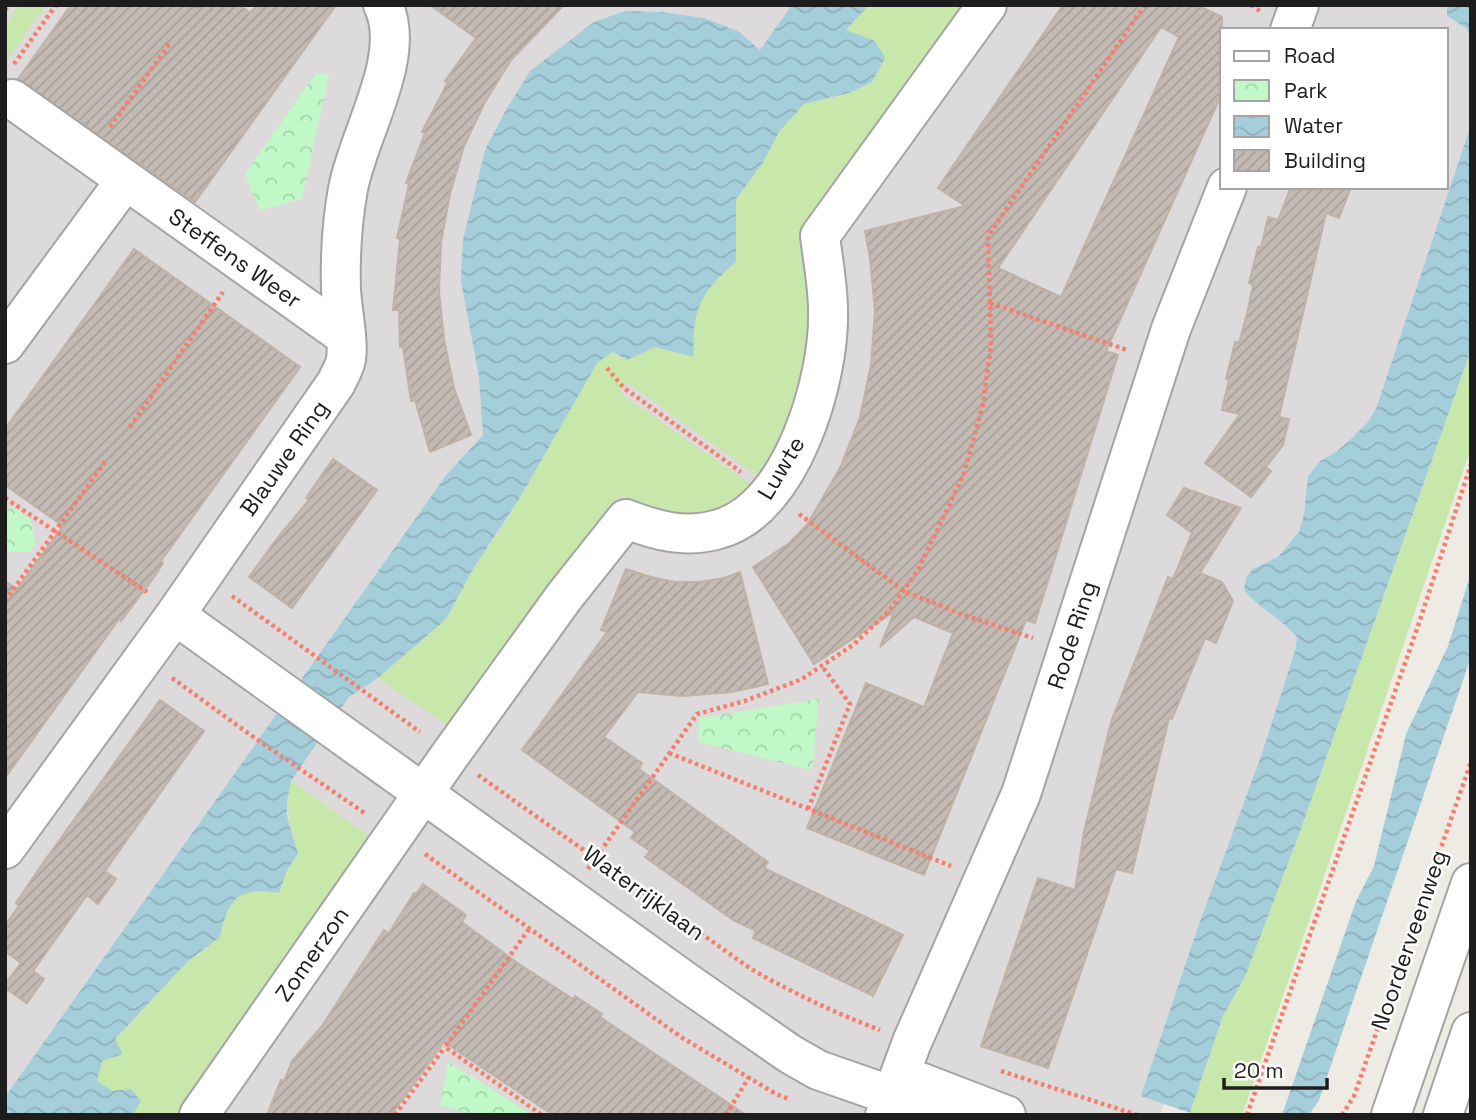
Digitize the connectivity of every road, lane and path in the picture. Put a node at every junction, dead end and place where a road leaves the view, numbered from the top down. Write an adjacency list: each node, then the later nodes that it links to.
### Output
1 (9, 5): 7 (path)
2 (56, 5): 10 (path)
3 (383, 5): 16 (street, Blauwe Ring)
4 (987, 5): 23 (street, Luwte)
5 (1145, 5): 15 (path)
6 (1299, 5): 8 (street)
7 (5, 10)
8 (1291, 28)
9 (171, 42): 11 (path)
10 (12, 83): 11 (street, Steffens Weer)
11 (90, 155): 12 (street, Steffens Weer)
12 (125, 181): 14 (street, Steffens Weer); 17 (street)
13 (1226, 189): 18 (street, Rode Ring)
14 (243, 264): 16 (street, Steffens Weer); 20 (path)
15 (990, 303): 18 (path); 27 (path)
16 (345, 336): 26 (street, Blauwe Ring)
17 (5, 344)
18 (1162, 358): 30 (street, Rode Ring)
19 (607, 368): 23 (path)
20 (130, 427)
21 (107, 459): 25 (path)
22 (1471, 464): 58 (path)
23 (770, 492): 27 (path); 34 (street, Luwte)
24 (5, 498): 25 (path)
25 (56, 531): 28 (path); 29 (path)
26 (202, 575): 29 (street, Blauwe Ring); 34 (path, Waterrijklaan)
27 (904, 591): 30 (path); 32 (path)
28 (5, 601)
29 (175, 615): 31 (street, Blauwe Ring); 36 (street, Waterrijklaan)
30 (1068, 650): 41 (street, Rode Ring)
31 (144, 657): 38 (path); 39 (street, Blauwe Ring)
32 (821, 666): 33 (path); 37 (path)
33 (669, 753): 37 (path); 40 (path)
34 (450, 755): 36 (street, Luwte); 40 (path, Waterrijklaan)
35 (1471, 762): 59 (path, Noorderveenweg)
36 (424, 793): 38 (street, Zomerzon); 43 (street, Waterrijklaan)
37 (808, 809): 41 (path)
38 (397, 834): 44 (path); 51 (street, Zomerzon)
39 (5, 849)
40 (595, 858): 43 (path); 49 (path, Waterrijklaan)
41 (984, 878): 49 (street, Rode Ring)
42 (1471, 883): 60 (street, Noorderveenweg)
43 (568, 897): 49 (street, Waterrijklaan)
44 (529, 929): 46 (path); 48 (path)
45 (1471, 1032): 61 (street)
46 (445, 1047): 52 (path); 53 (path)
47 (992, 1068): 57 (path)
48 (749, 1077): 50 (path); 54 (path)
49 (897, 1082): 55 (street, Waterrijklaan); 56 (street, Waterrijklaan)
50 (802, 1104)
51 (199, 1115)
52 (395, 1115)
53 (542, 1115)
54 (726, 1115)
55 (947, 1115)
56 (1006, 1115)
57 (1137, 1115)
58 (1247, 1115)
59 (1342, 1115)
60 (1391, 1115)
61 (1443, 1115)

